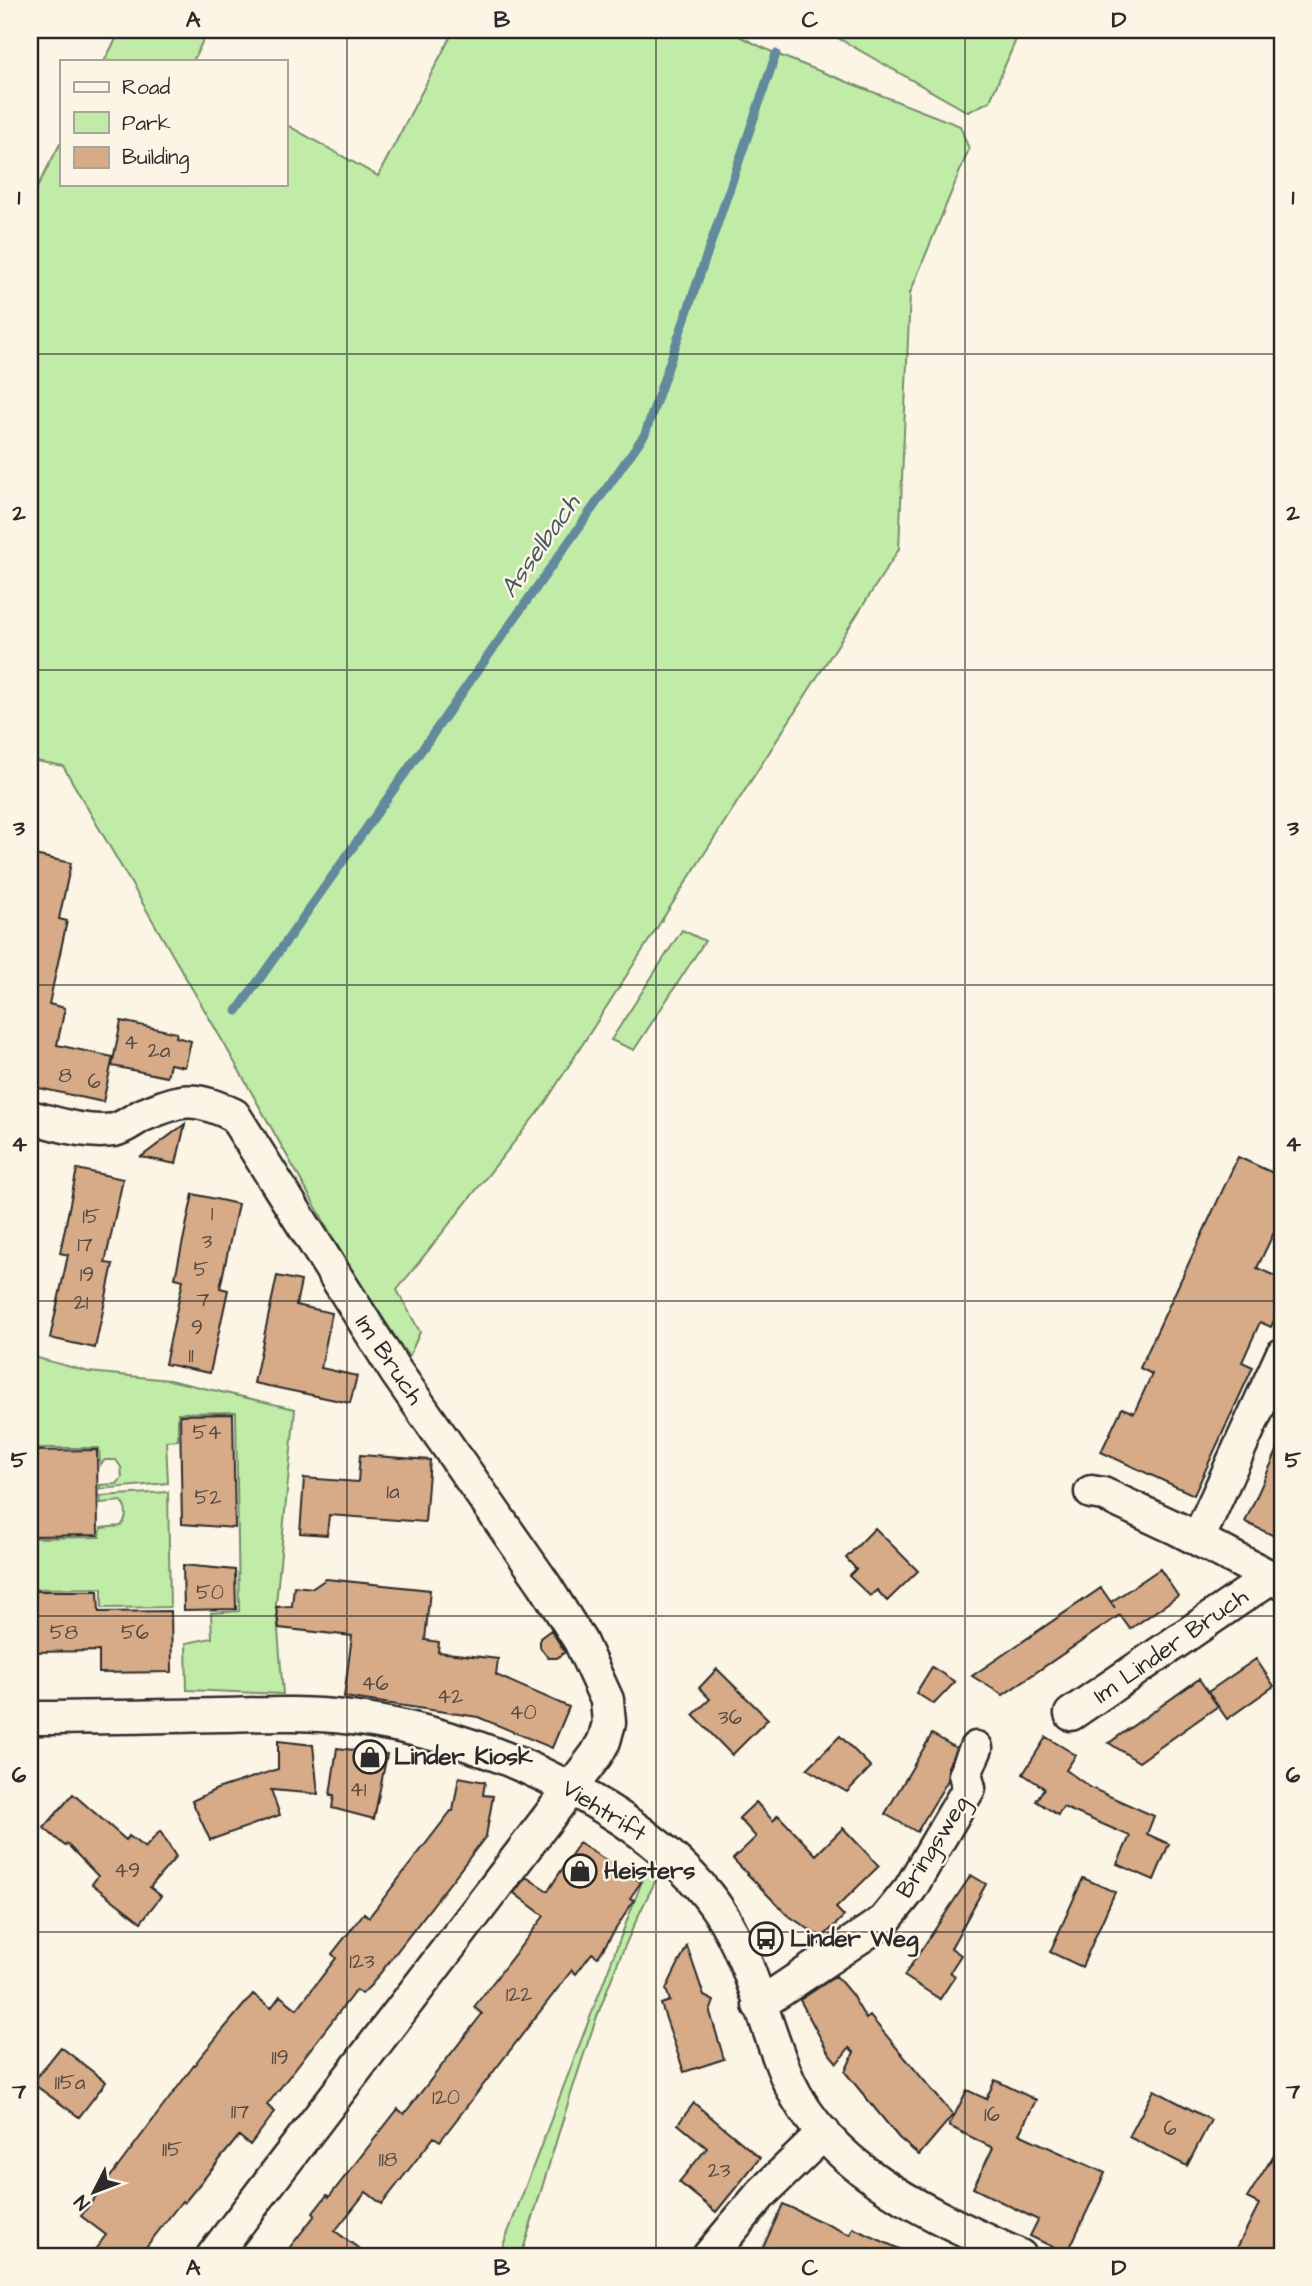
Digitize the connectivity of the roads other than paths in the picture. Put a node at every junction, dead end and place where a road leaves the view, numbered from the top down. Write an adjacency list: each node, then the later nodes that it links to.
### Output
1 (30, 1117): 9 (street, Im Bruch)
2 (1282, 1355): 4 (street)
3 (1091, 1492): 4 (street, Im Linder Bruch)
4 (1198, 1539): 5 (street, Im Linder Bruch)
5 (1276, 1580): 6 (street, Im Linder Bruch)
6 (1071, 1714)
7 (30, 1718): 9 (street, Viehtrift)
8 (976, 1748): 10 (street, Bringsweg)
9 (570, 1788): 10 (street, Viehtrift); 12 (street)
10 (759, 2005): 11 (street, Viehtrift)
11 (824, 2133): 13 (street); 14 (street, Viehtrift)
12 (213, 2256)
13 (709, 2256)
14 (1020, 2256)

